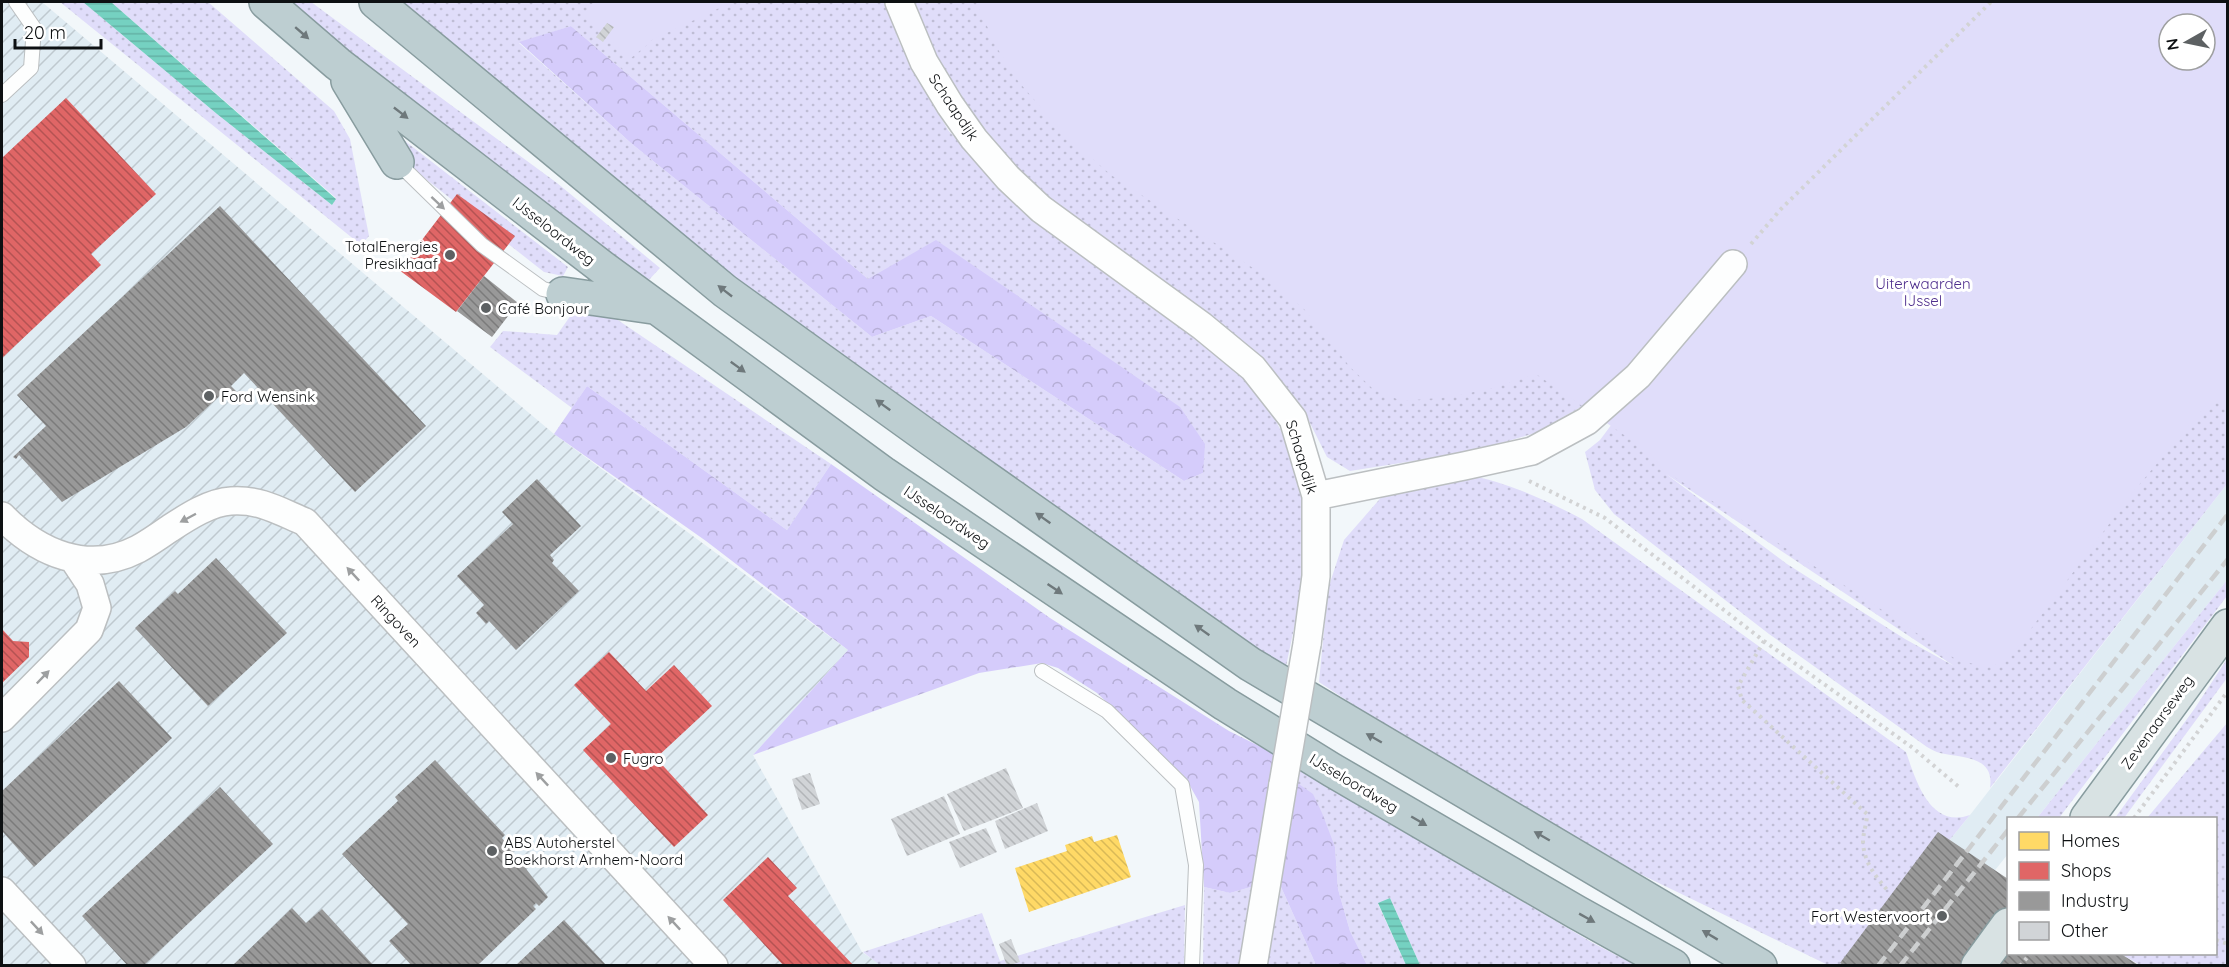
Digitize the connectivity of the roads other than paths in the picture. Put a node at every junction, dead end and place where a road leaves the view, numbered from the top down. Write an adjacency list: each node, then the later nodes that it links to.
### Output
1 (16, 2): 6 (lane)
2 (266, 2): 5 (highway, IJsseloordweg, one-way to 5)
3 (376, 2): 25 (highway, one-way to 3)
4 (899, 2): 11 (street, Schaapdijk)
5 (338, 64): 7 (highway); 10 (highway, IJsseloordweg, one-way to 10)
6 (2, 95)
7 (397, 162): 9 (lane, one-way to 9)
8 (1733, 264): 11 (street)
9 (563, 294): 10 (highway)
10 (657, 308): 24 (highway, IJsseloordweg, one-way to 24)
11 (1316, 496): 23 (street, Schaapdijk, bridge)
12 (2, 516): 13 (street, Ringoven)
13 (74, 561): 16 (street, one-way to 13); 21 (street, Ringoven, one-way to 13)
14 (2228, 626): 17 (main road, Zevenaarseweg)
15 (1042, 671): 22 (lane)
16 (2, 718)
17 (2088, 817)
18 (2, 891): 20 (street, one-way to 20)
19 (2007, 926): 26 (main road)
20 (72, 966)
21 (714, 966)
22 (1192, 966)
23 (1253, 966)
24 (1673, 966)
25 (1760, 966)
26 (1978, 966)

